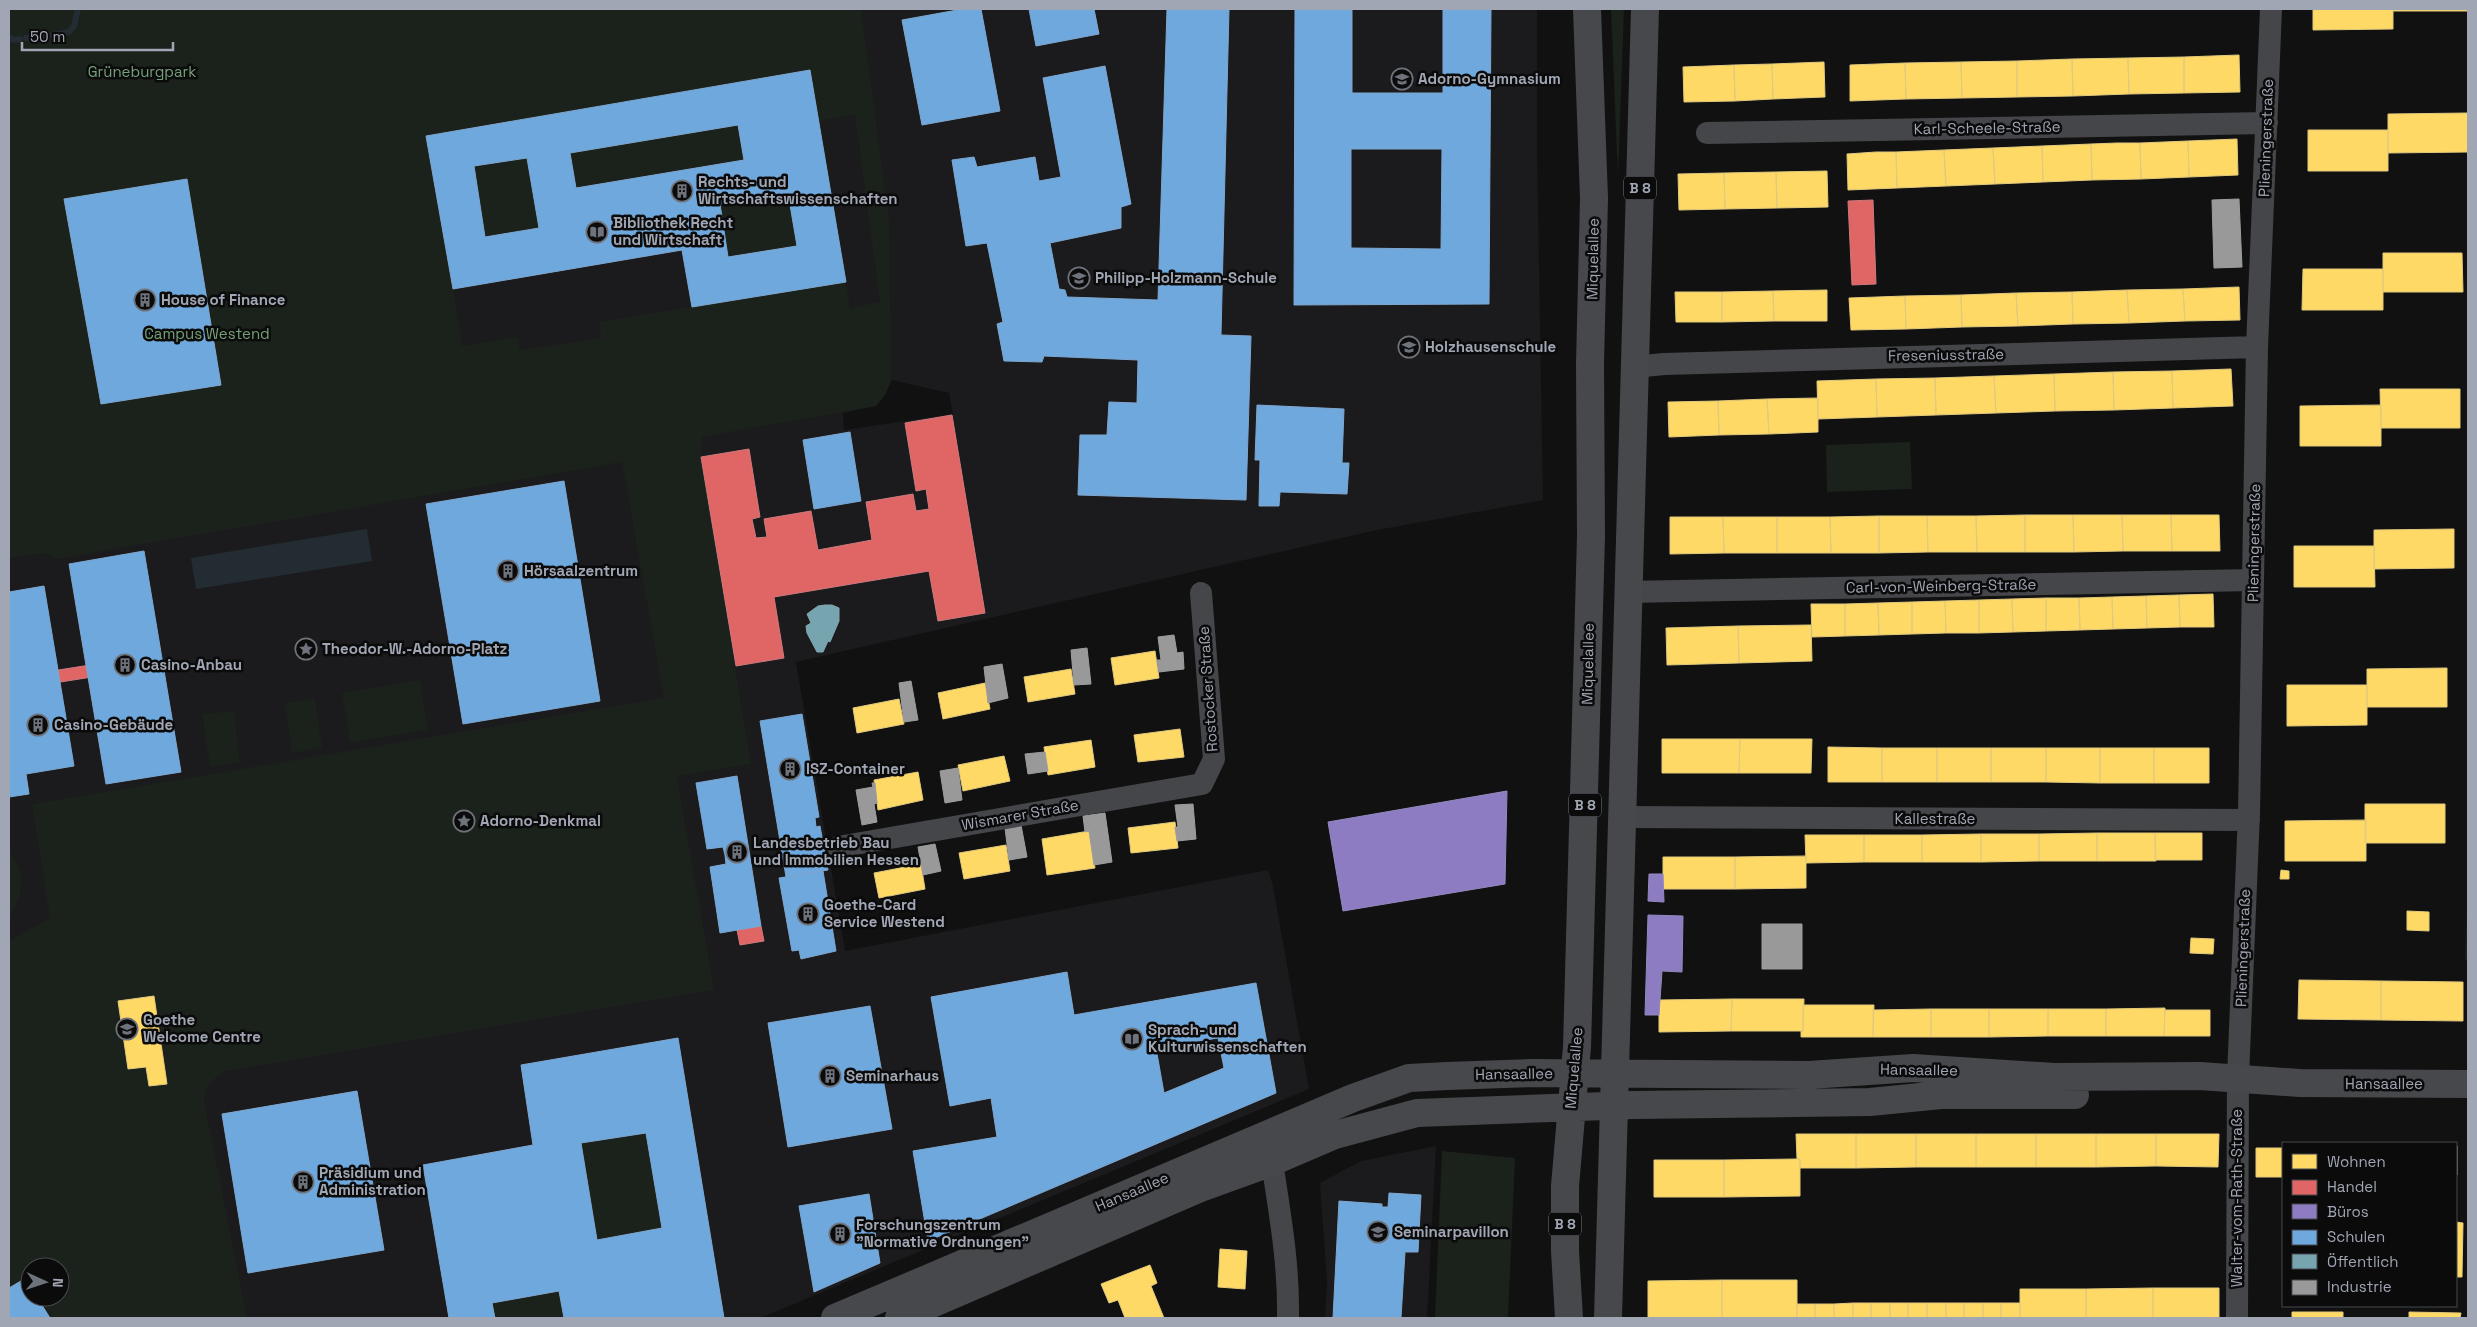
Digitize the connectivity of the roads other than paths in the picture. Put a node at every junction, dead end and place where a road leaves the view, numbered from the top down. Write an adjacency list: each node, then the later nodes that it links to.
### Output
1 (1587, 9): 15 (main road, Miquelallee / B 8)
2 (1645, 9): 7 (main road, B 8)
3 (2271, 9): 4 (street, Plieningerstraße)
4 (2267, 123): 5 (street, Karl-Scheele-Straße); 6 (street, Plieningerstraße)
5 (1707, 133)
6 (2257, 347): 7 (street, Freseniusstraße); 8 (street, Plieningerstraße)
7 (1634, 367): 9 (main road, B 8)
8 (2254, 580): 9 (street, Carl-von-Weinberg-Straße); 13 (street, Plieningerstraße)
9 (1628, 592): 12 (main road, B 8)
10 (1201, 593): 11 (street, Rostocker Straße)
11 (1202, 784): 14 (street, Wismarer Straße)
12 (1622, 816): 13 (street, Kallestraße); 16 (main road, B 8)
13 (2249, 820): 18 (street, Plieningerstraße)
14 (838, 846)
15 (1576, 1073): 16 (main road, Hansaallee); 20 (main road, Miquelallee / B 8); 22 (main road, Hansaallee)
16 (1614, 1073): 18 (main road, Hansaallee); 19 (main road, B 8)
17 (2468, 1084): 18 (main road, Hansaallee)
18 (2238, 1085): 19 (main road, Hansaallee); 27 (street, Walter-vom-Rath-Straße)
19 (1614, 1106): 20 (main road, Hansaallee); 26 (main road, B 8)
20 (1571, 1108): 21 (main road, Hansaallee); 25 (main road, Miquelallee / B 8)
21 (1272, 1162): 23 (main road, Hansaallee); 24 (street)
22 (835, 1318)
23 (899, 1318)
24 (1288, 1318)
25 (1569, 1318)
26 (1608, 1318)
27 (2237, 1318)

